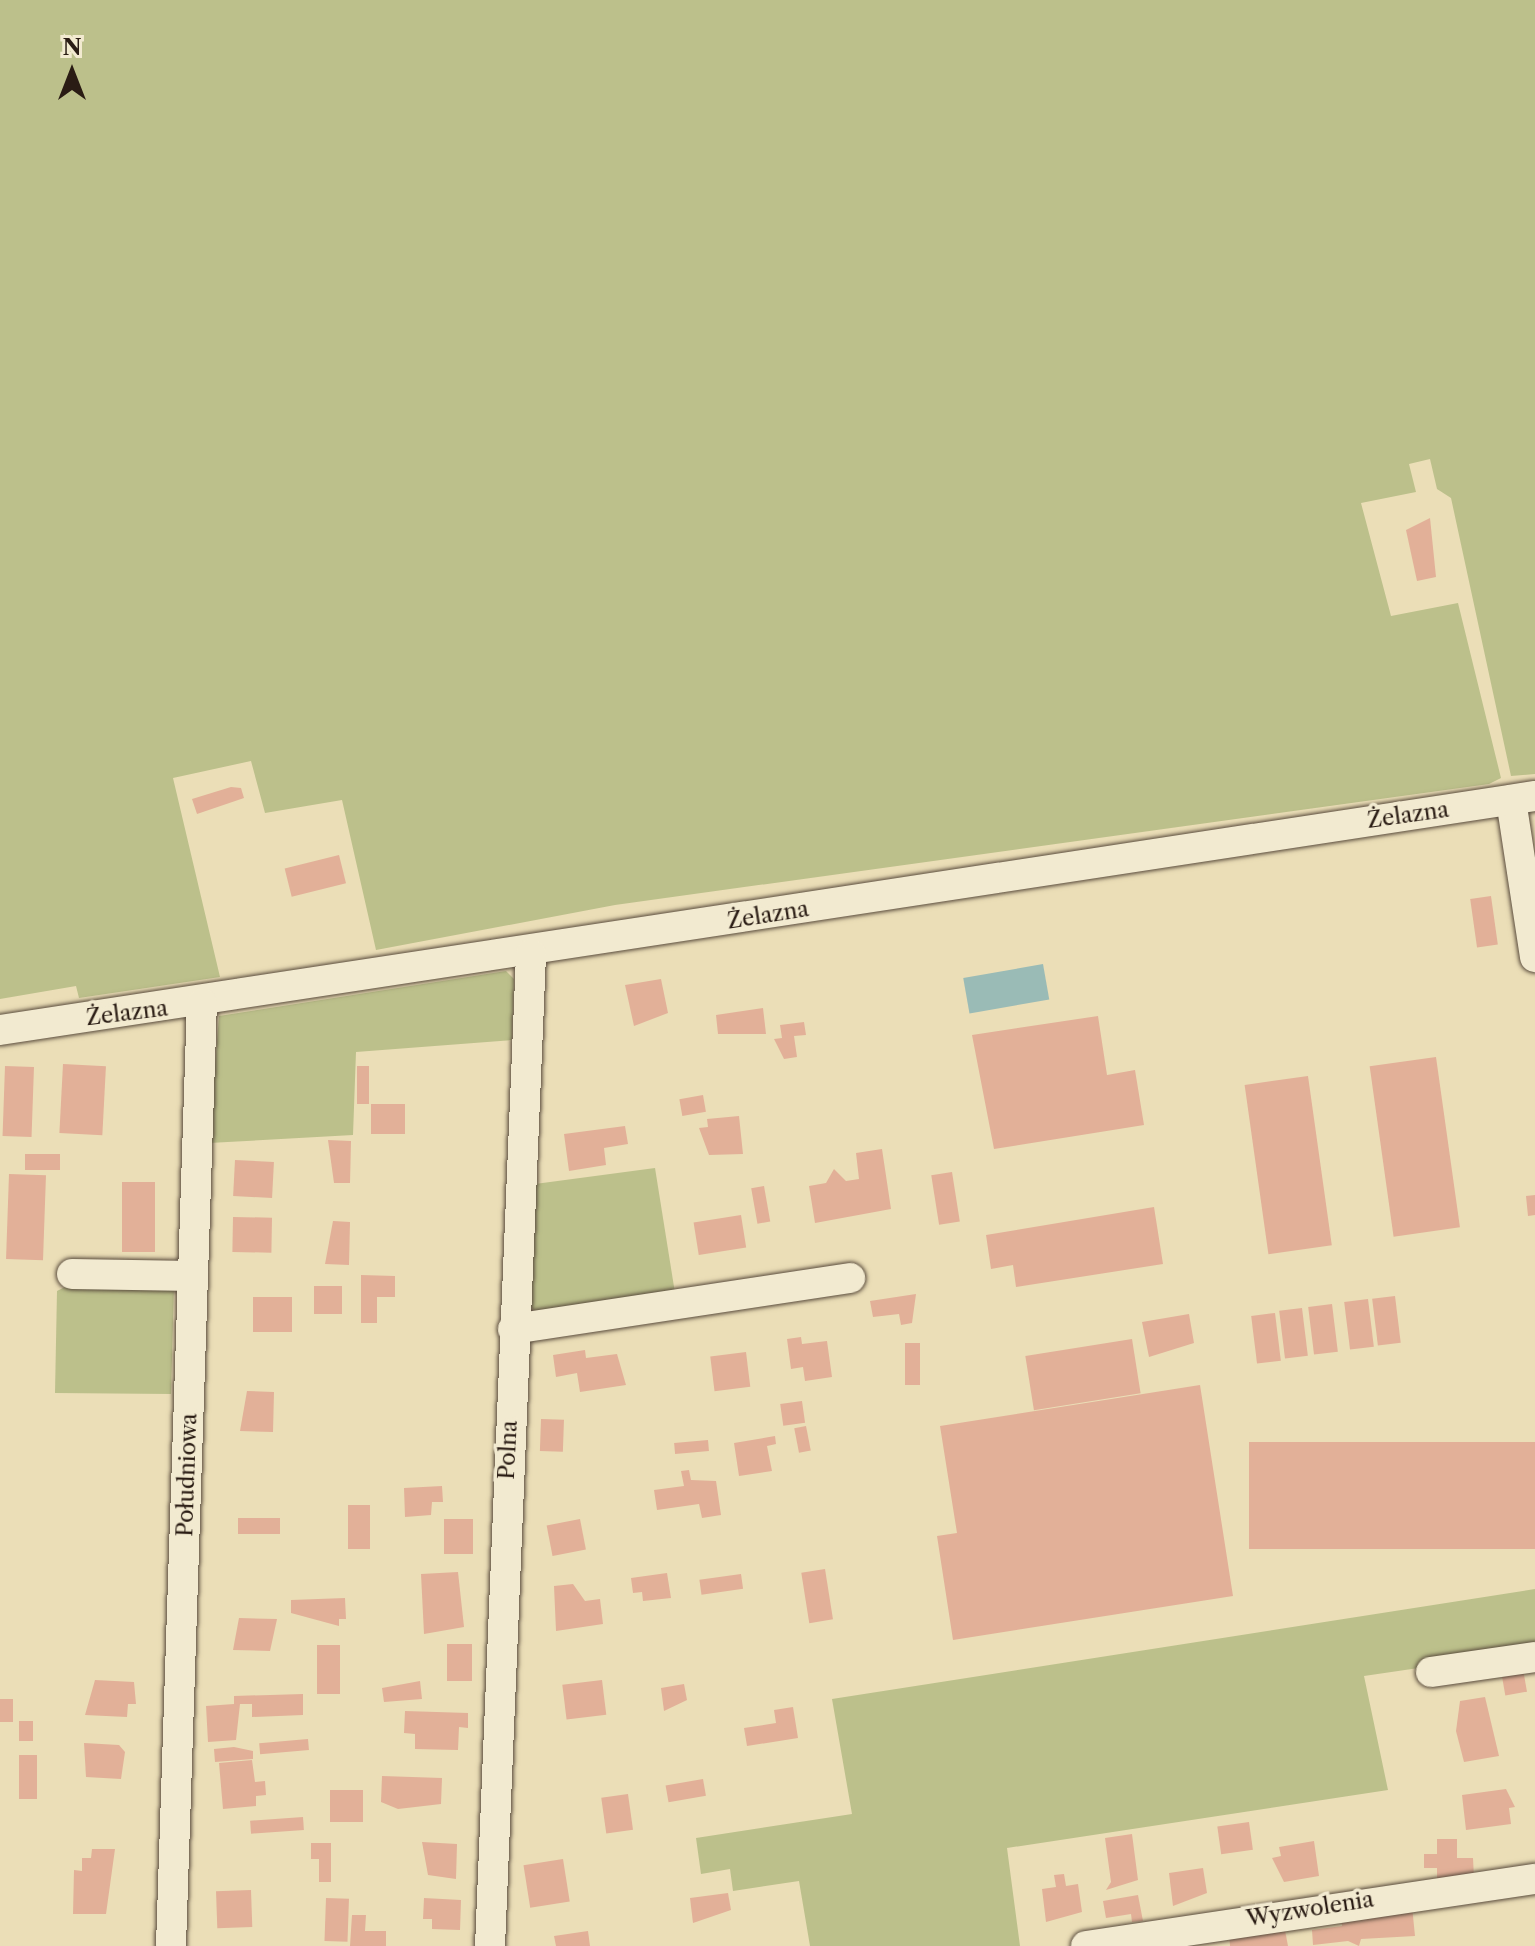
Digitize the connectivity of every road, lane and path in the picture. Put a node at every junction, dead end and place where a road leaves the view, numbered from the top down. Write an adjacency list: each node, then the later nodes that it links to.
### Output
1 (1523, 798): 2 (street, Żelazna); 3 (street)
2 (531, 954): 4 (street, Żelazna); 9 (street, Polna)
3 (1535, 957)
4 (202, 1004): 5 (street, Żelazna); 7 (street, Południowa)
5 (0, 1030)
6 (72, 1274): 7 (street)
7 (193, 1276): 13 (street, Południowa)
8 (850, 1278): 9 (street)
9 (513, 1329): 14 (street, Polna)
10 (1535, 1657): 11 (street)
11 (1431, 1672)
12 (1535, 1879): 15 (street, Wyzwolenia)
13 (171, 1946)
14 (490, 1946)
15 (1086, 1946)

